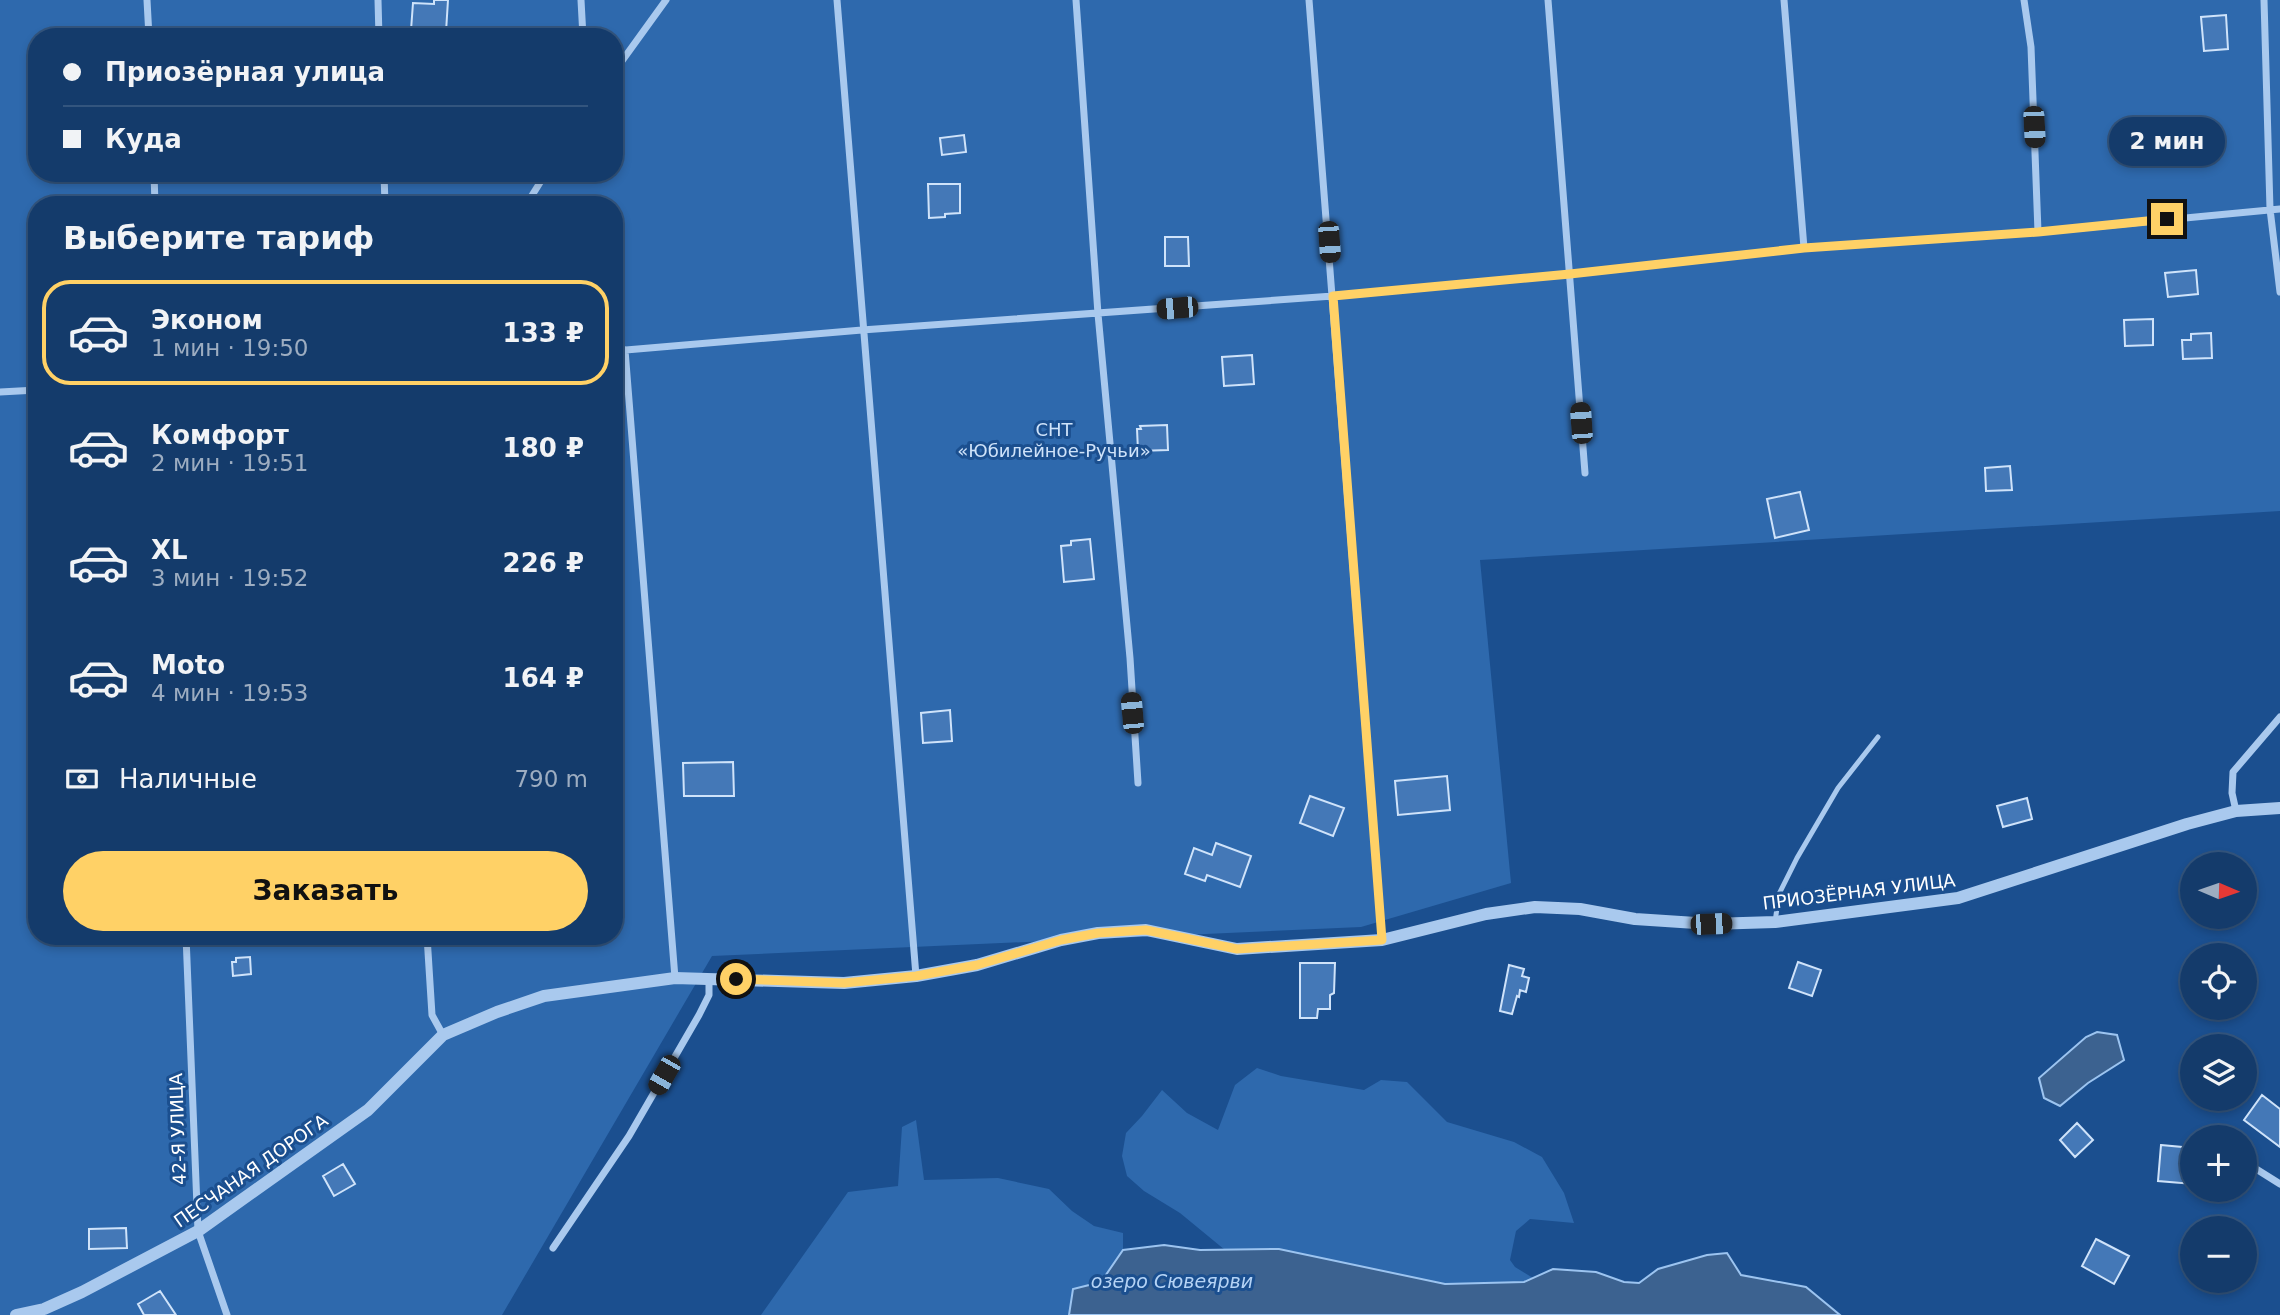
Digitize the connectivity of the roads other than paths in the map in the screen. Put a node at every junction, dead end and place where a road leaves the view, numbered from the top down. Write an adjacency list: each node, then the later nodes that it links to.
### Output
1 (147, 0): 12 (street)
2 (377, 0): 13 (street)
3 (582, 0): 14 (street)
4 (666, 0): 15 (street)
5 (837, 0): 24 (street)
6 (1076, 0): 23 (street)
7 (1309, 0): 22 (street)
8 (1548, 0): 20 (street)
9 (1784, 0): 19 (street)
10 (2024, 0): 18 (street)
11 (2264, 0): 16 (street)
12 (149, 28)
13 (379, 28)
14 (583, 28)
15 (623, 60)
16 (2270, 209): 17 (street); 18 (street); 21 (street)
17 (2280, 209)
18 (2038, 232): 19 (street)
19 (1804, 248): 20 (street)
20 (1570, 274): 22 (street); 28 (street)
21 (2280, 292)
22 (1333, 296): 23 (street); 35 (street)
23 (1098, 314): 24 (street); 31 (street)
24 (862, 330): 25 (street); 38 (street)
25 (625, 350): 39 (street)
26 (28, 390): 27 (street)
27 (0, 392)
28 (1585, 473)
29 (2280, 717): 33 (street)
30 (1878, 737): 34 (lane)
31 (1138, 783)
32 (2280, 808): 33 (street, ПРИОЗЁРНАЯ УЛИЦА)
33 (2236, 811): 34 (street, ПРИОЗЁРНАЯ УЛИЦА)
34 (1775, 922): 35 (street, ПРИОЗЁРНАЯ УЛИЦА)
35 (1382, 940): 38 (street, ПРИОЗЁРНАЯ УЛИЦА)
36 (186, 945): 44 (street, 42-Я УЛИЦА)
37 (428, 945): 41 (street)
38 (916, 976): 40 (street, ПРИОЗЁРНАЯ УЛИЦА)
39 (675, 978): 40 (street, ПРИОЗЁРНАЯ УЛИЦА); 41 (street, ПРИОЗЁРНАЯ УЛИЦА)
40 (709, 979): 45 (street)
41 (443, 1035): 44 (street, ПЕСЧАНАЯ ДОРОГА)
42 (2257, 1170): 43 (street)
43 (2280, 1184)
44 (198, 1231): 46 (street, ПЕСЧАНАЯ ДОРОГА); 47 (street, 42-Я УЛИЦА)
45 (553, 1248)
46 (16, 1315)
47 (227, 1315)

